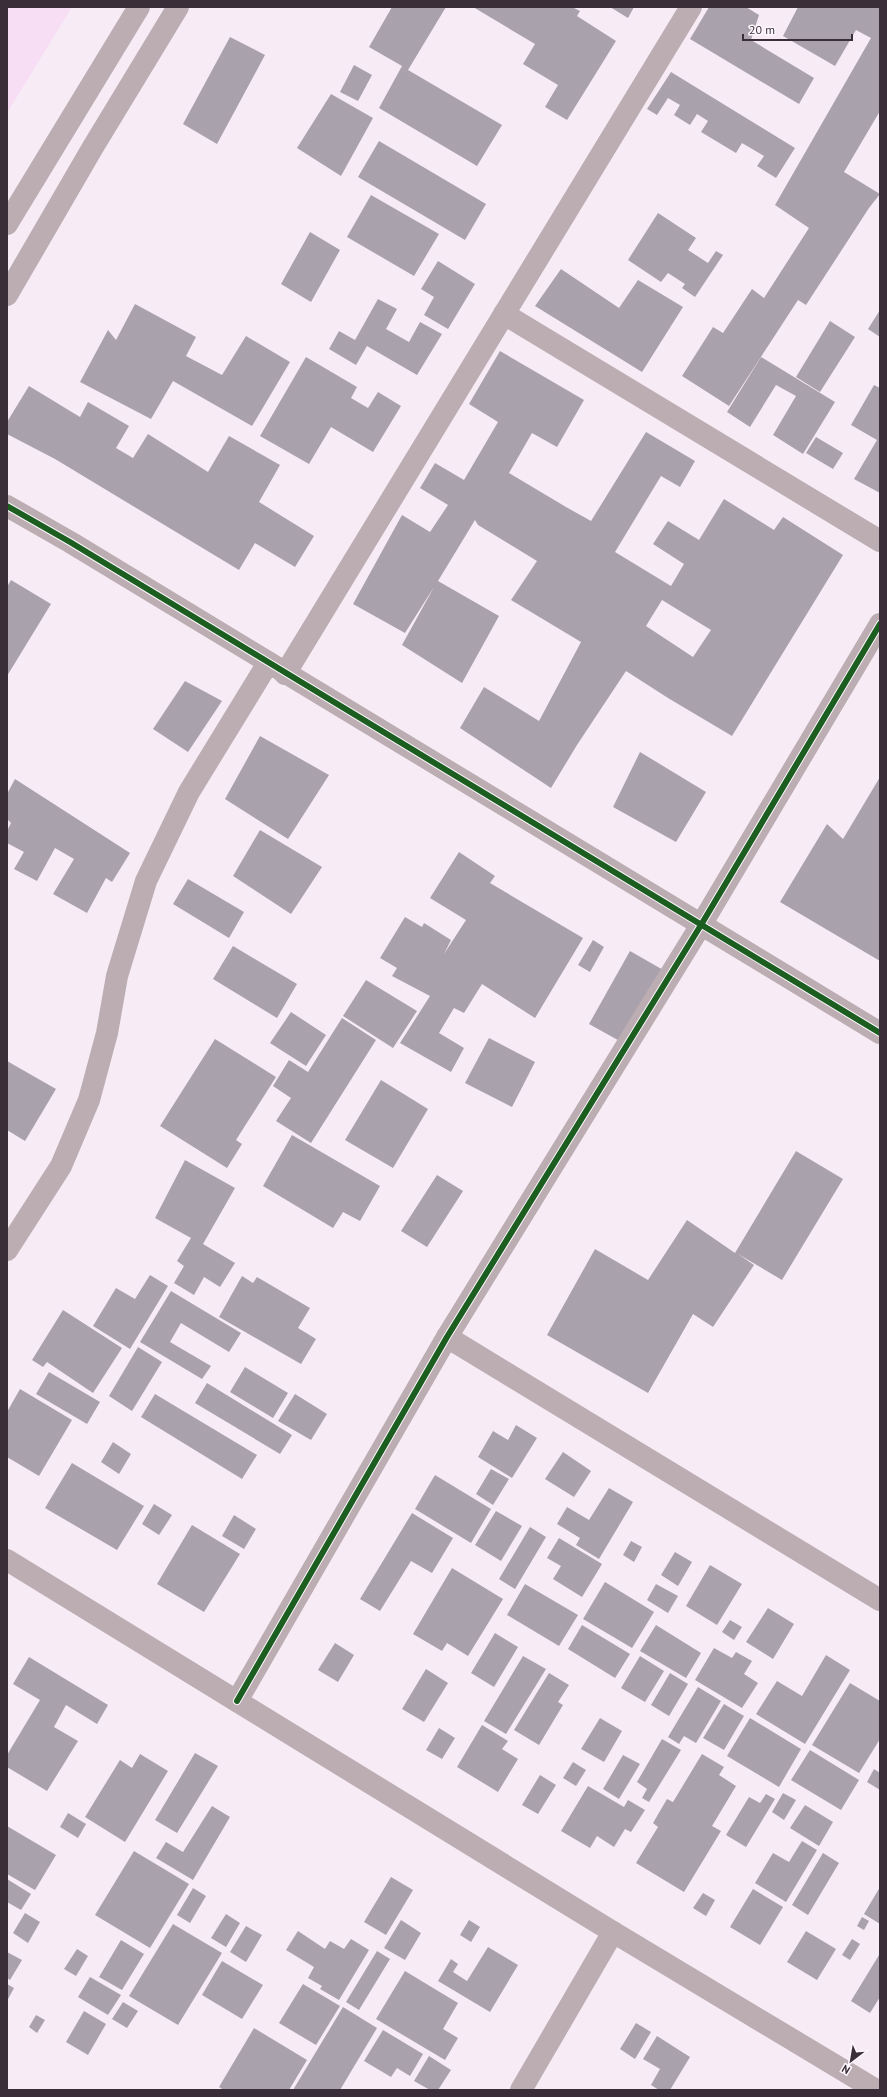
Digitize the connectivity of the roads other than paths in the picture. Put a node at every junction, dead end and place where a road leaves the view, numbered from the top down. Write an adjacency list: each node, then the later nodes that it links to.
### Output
1 (139, 7): 4 (street)
2 (178, 7): 5 (street)
3 (691, 7): 6 (street)
4 (7, 224)
5 (7, 295)
6 (504, 314): 8 (street); 10 (street)
7 (7, 506): 10 (street)
8 (880, 541)
9 (880, 624): 11 (street)
10 (276, 668): 11 (street); 13 (street)
11 (701, 925): 12 (street); 14 (street)
12 (880, 1033)
13 (7, 1250)
14 (446, 1337): 16 (street); 17 (street)
15 (7, 1560): 17 (street)
16 (880, 1600)
17 (237, 1701): 18 (street)
18 (613, 1932): 19 (street); 20 (street)
19 (521, 2090)
20 (876, 2090)

